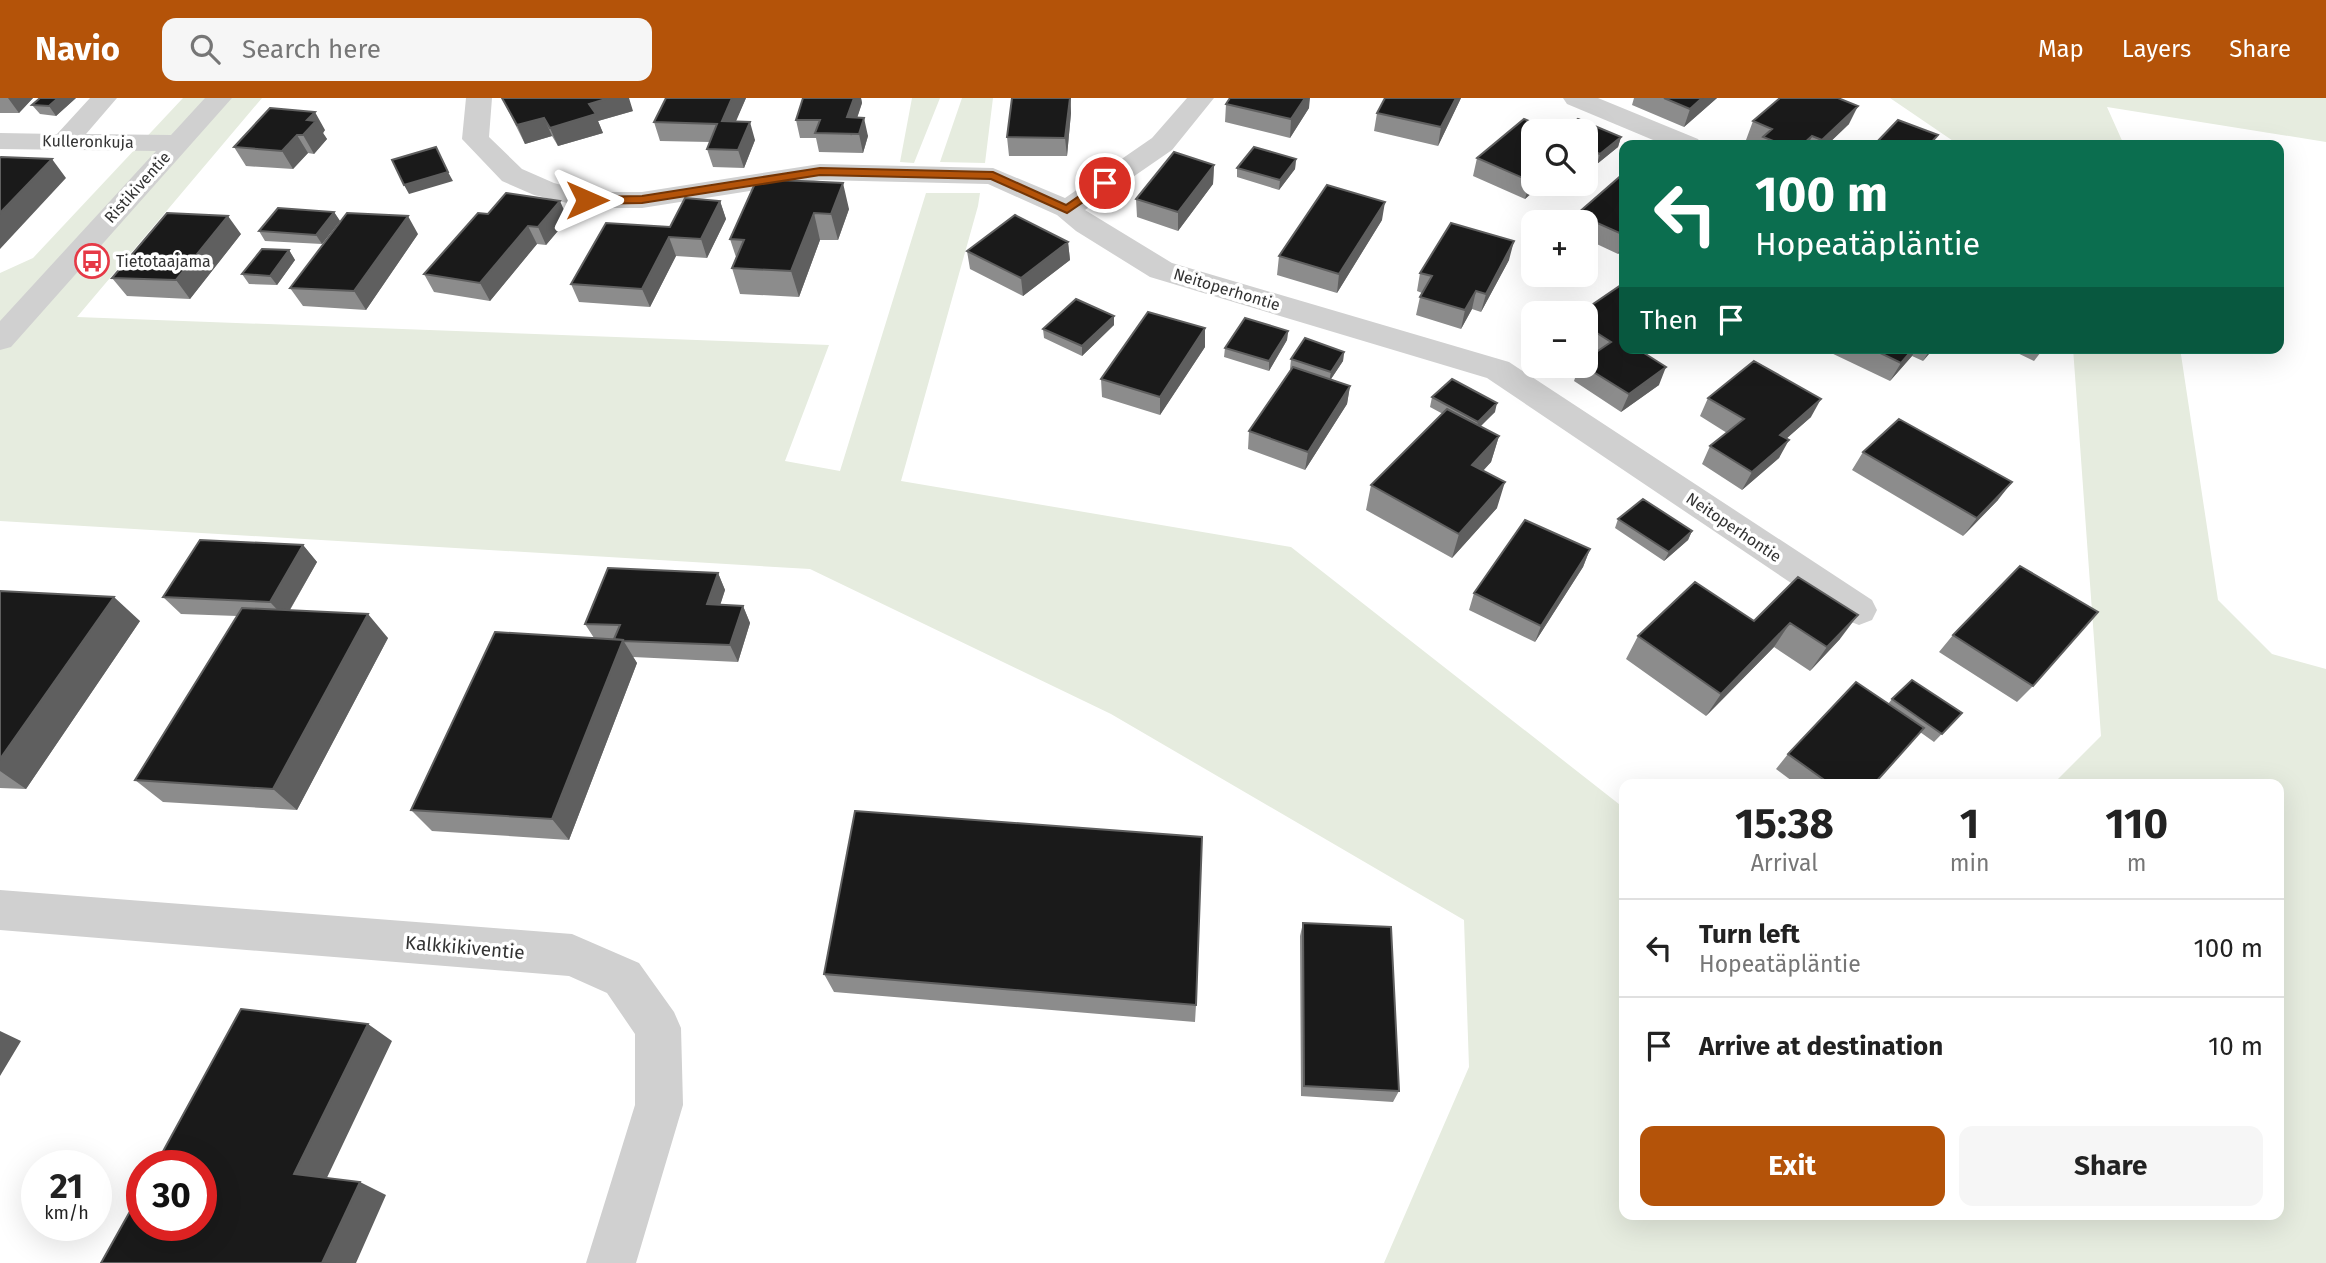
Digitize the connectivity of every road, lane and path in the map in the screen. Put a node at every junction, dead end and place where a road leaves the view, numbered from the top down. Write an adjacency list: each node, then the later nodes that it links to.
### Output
1 (104, 98): 6 (street)
2 (219, 98): 9 (street, Ristikiventie)
3 (479, 98): 10 (street, Neitoperhontie)
4 (1201, 98): 10 (street)
5 (1576, 98): 7 (street)
6 (66, 140): 8 (street, Kulleronkuja); 9 (street, Kulleronkuja)
7 (1676, 140)
8 (0, 141)
9 (177, 143): 11 (street, Ristikiventie)
10 (1067, 209): 12 (street, Neitoperhontie)
11 (0, 340)
12 (1859, 610)
13 (0, 910): 14 (street, Kalkkikiventie)
14 (611, 1263)

